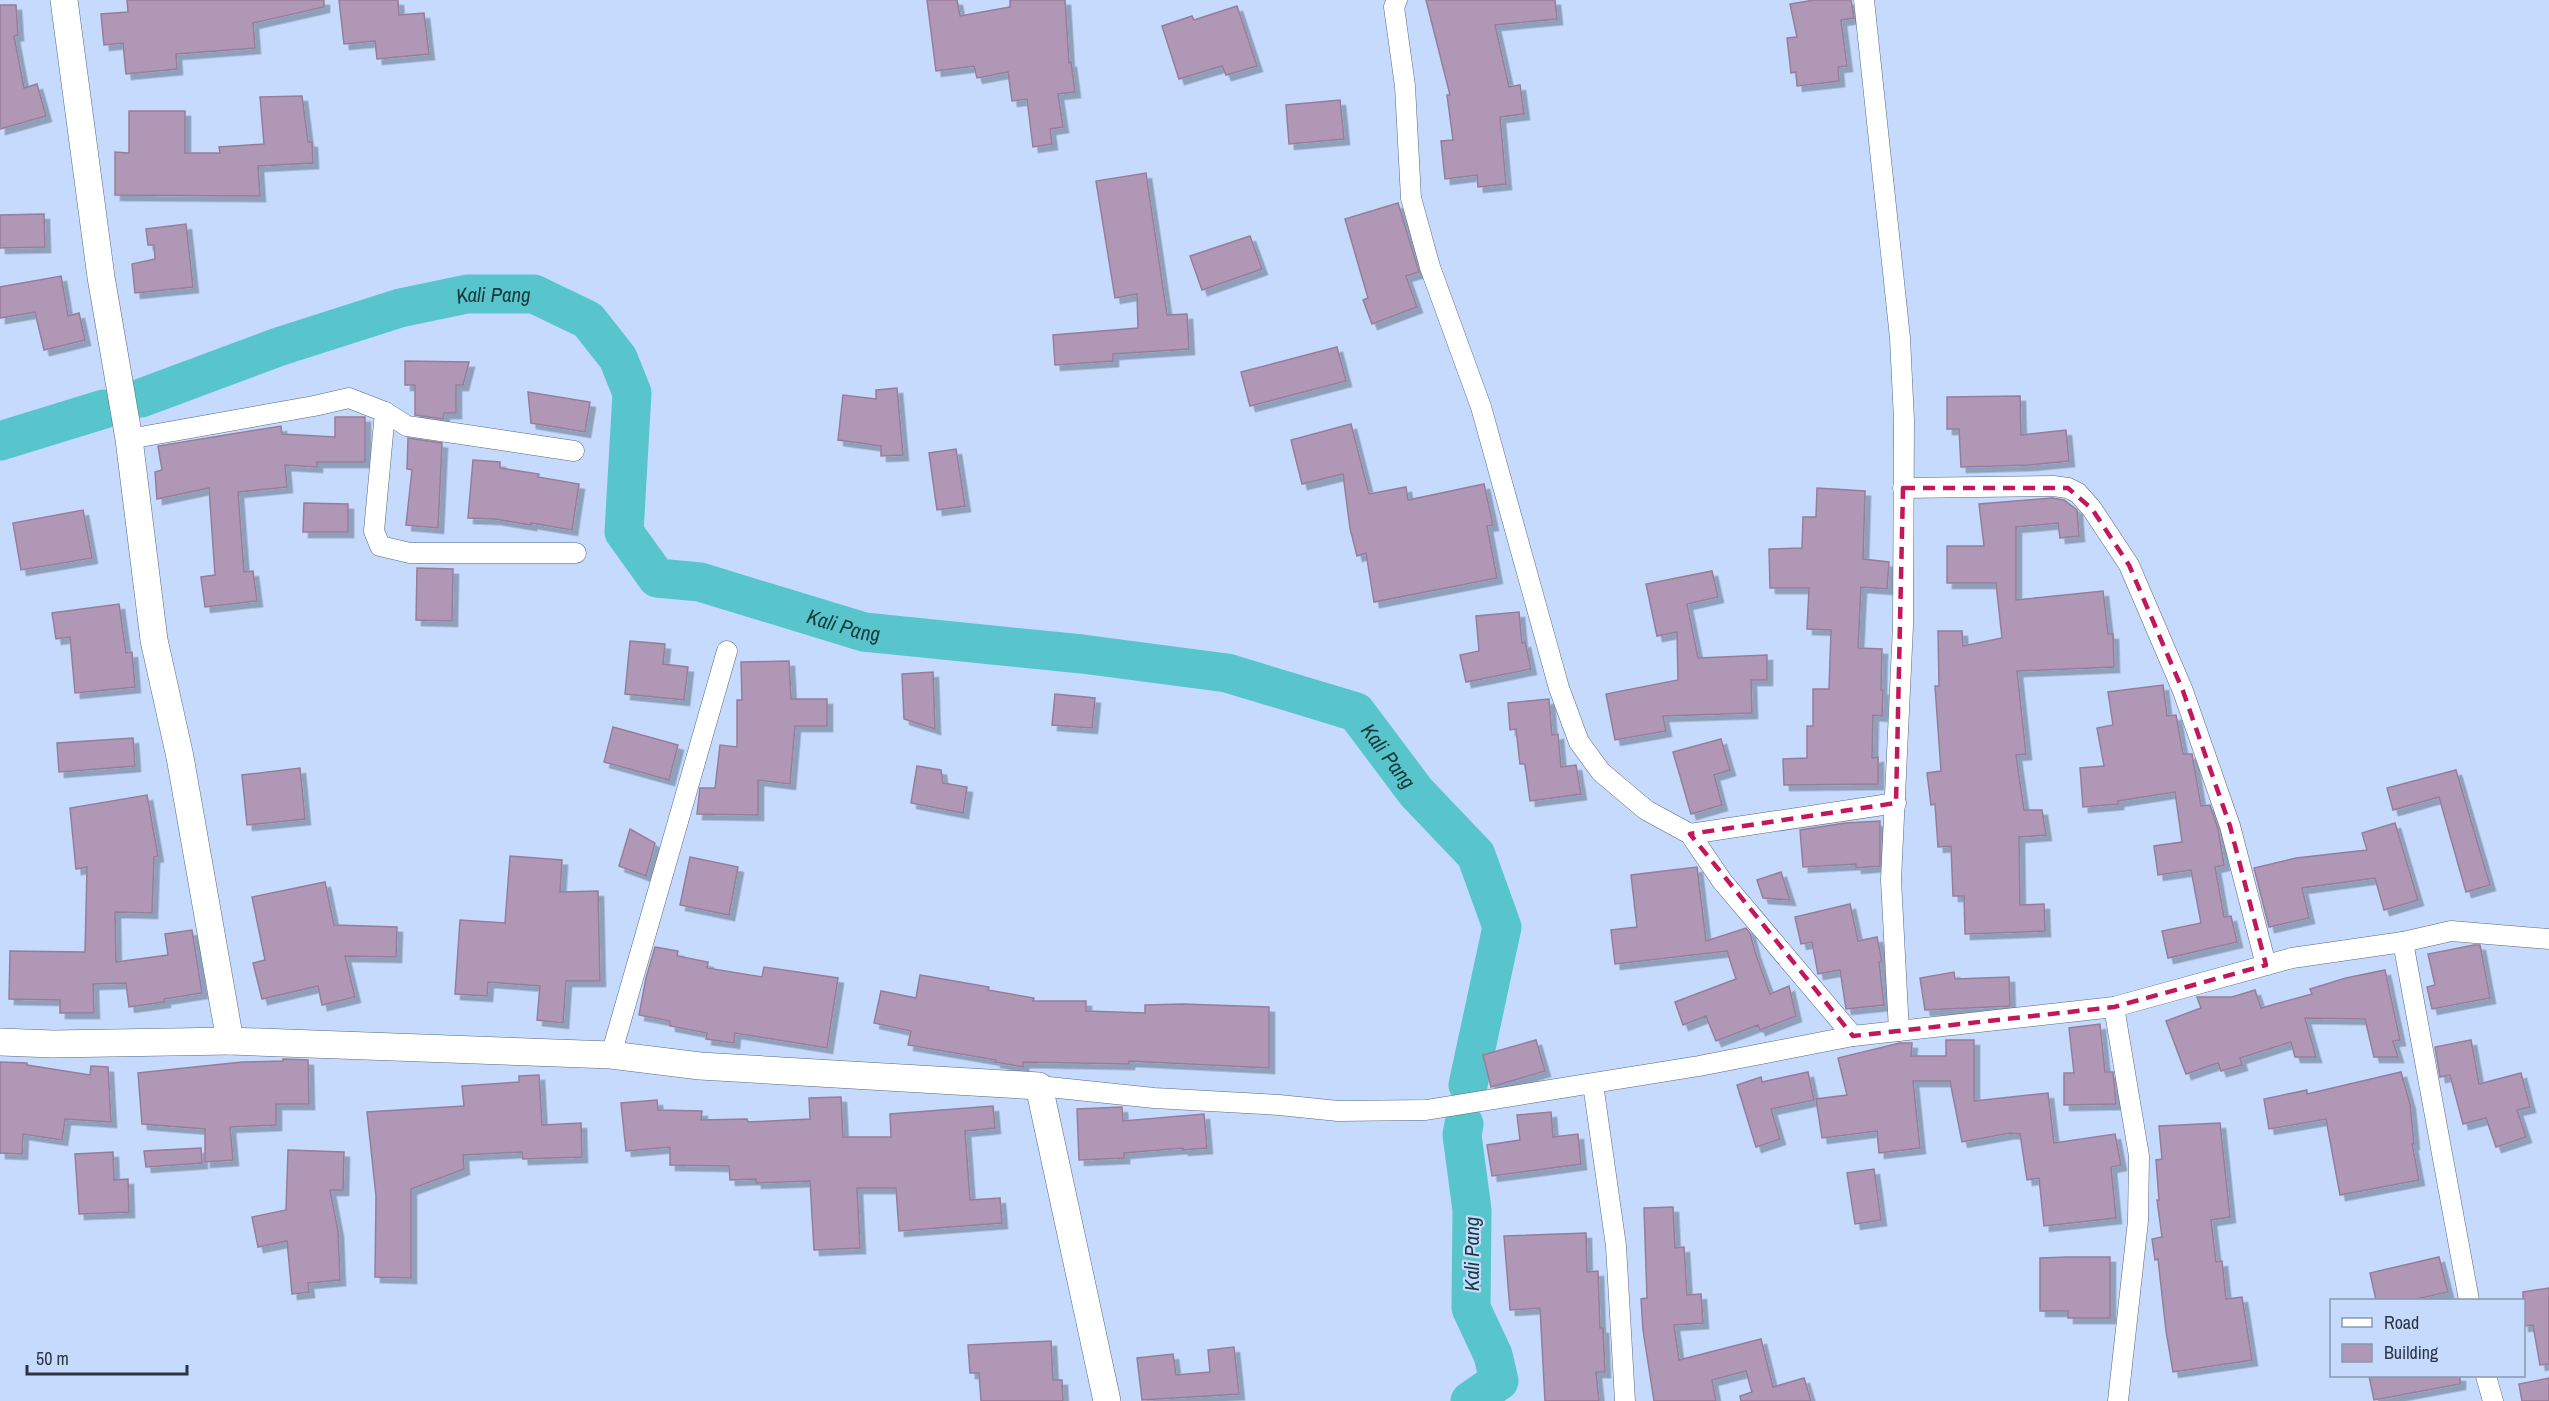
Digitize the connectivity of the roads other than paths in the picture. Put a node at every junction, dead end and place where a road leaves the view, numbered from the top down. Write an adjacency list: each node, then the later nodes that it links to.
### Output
1 (64, 0): 4 (street)
2 (1396, 0): 12 (street)
3 (1864, 0): 8 (street)
4 (101, 277): 6 (street); 6 (street)
5 (385, 412): 6 (street); 7 (street); 9 (street)
6 (129, 440): 19 (street)
7 (574, 451)
8 (1903, 488): 11 (street); 15 (street)
9 (576, 553)
10 (727, 651): 21 (street)
11 (1896, 803): 12 (street); 17 (street)
12 (1690, 834): 18 (street)
13 (2549, 939): 14 (street)
14 (2403, 942): 15 (street); 24 (street)
15 (2266, 965): 16 (street)
16 (2114, 1007): 17 (street); 28 (street)
17 (1899, 1031): 18 (street)
18 (1853, 1036): 22 (street)
19 (230, 1041): 20 (street); 21 (street)
20 (0, 1042)
21 (610, 1055): 23 (street)
22 (1593, 1084): 23 (street); 27 (street)
23 (1039, 1086): 26 (street)
24 (2469, 1299)
25 (2486, 1377): 29 (street)
26 (1107, 1401)
27 (1625, 1401)
28 (2118, 1401)
29 (2493, 1401)

